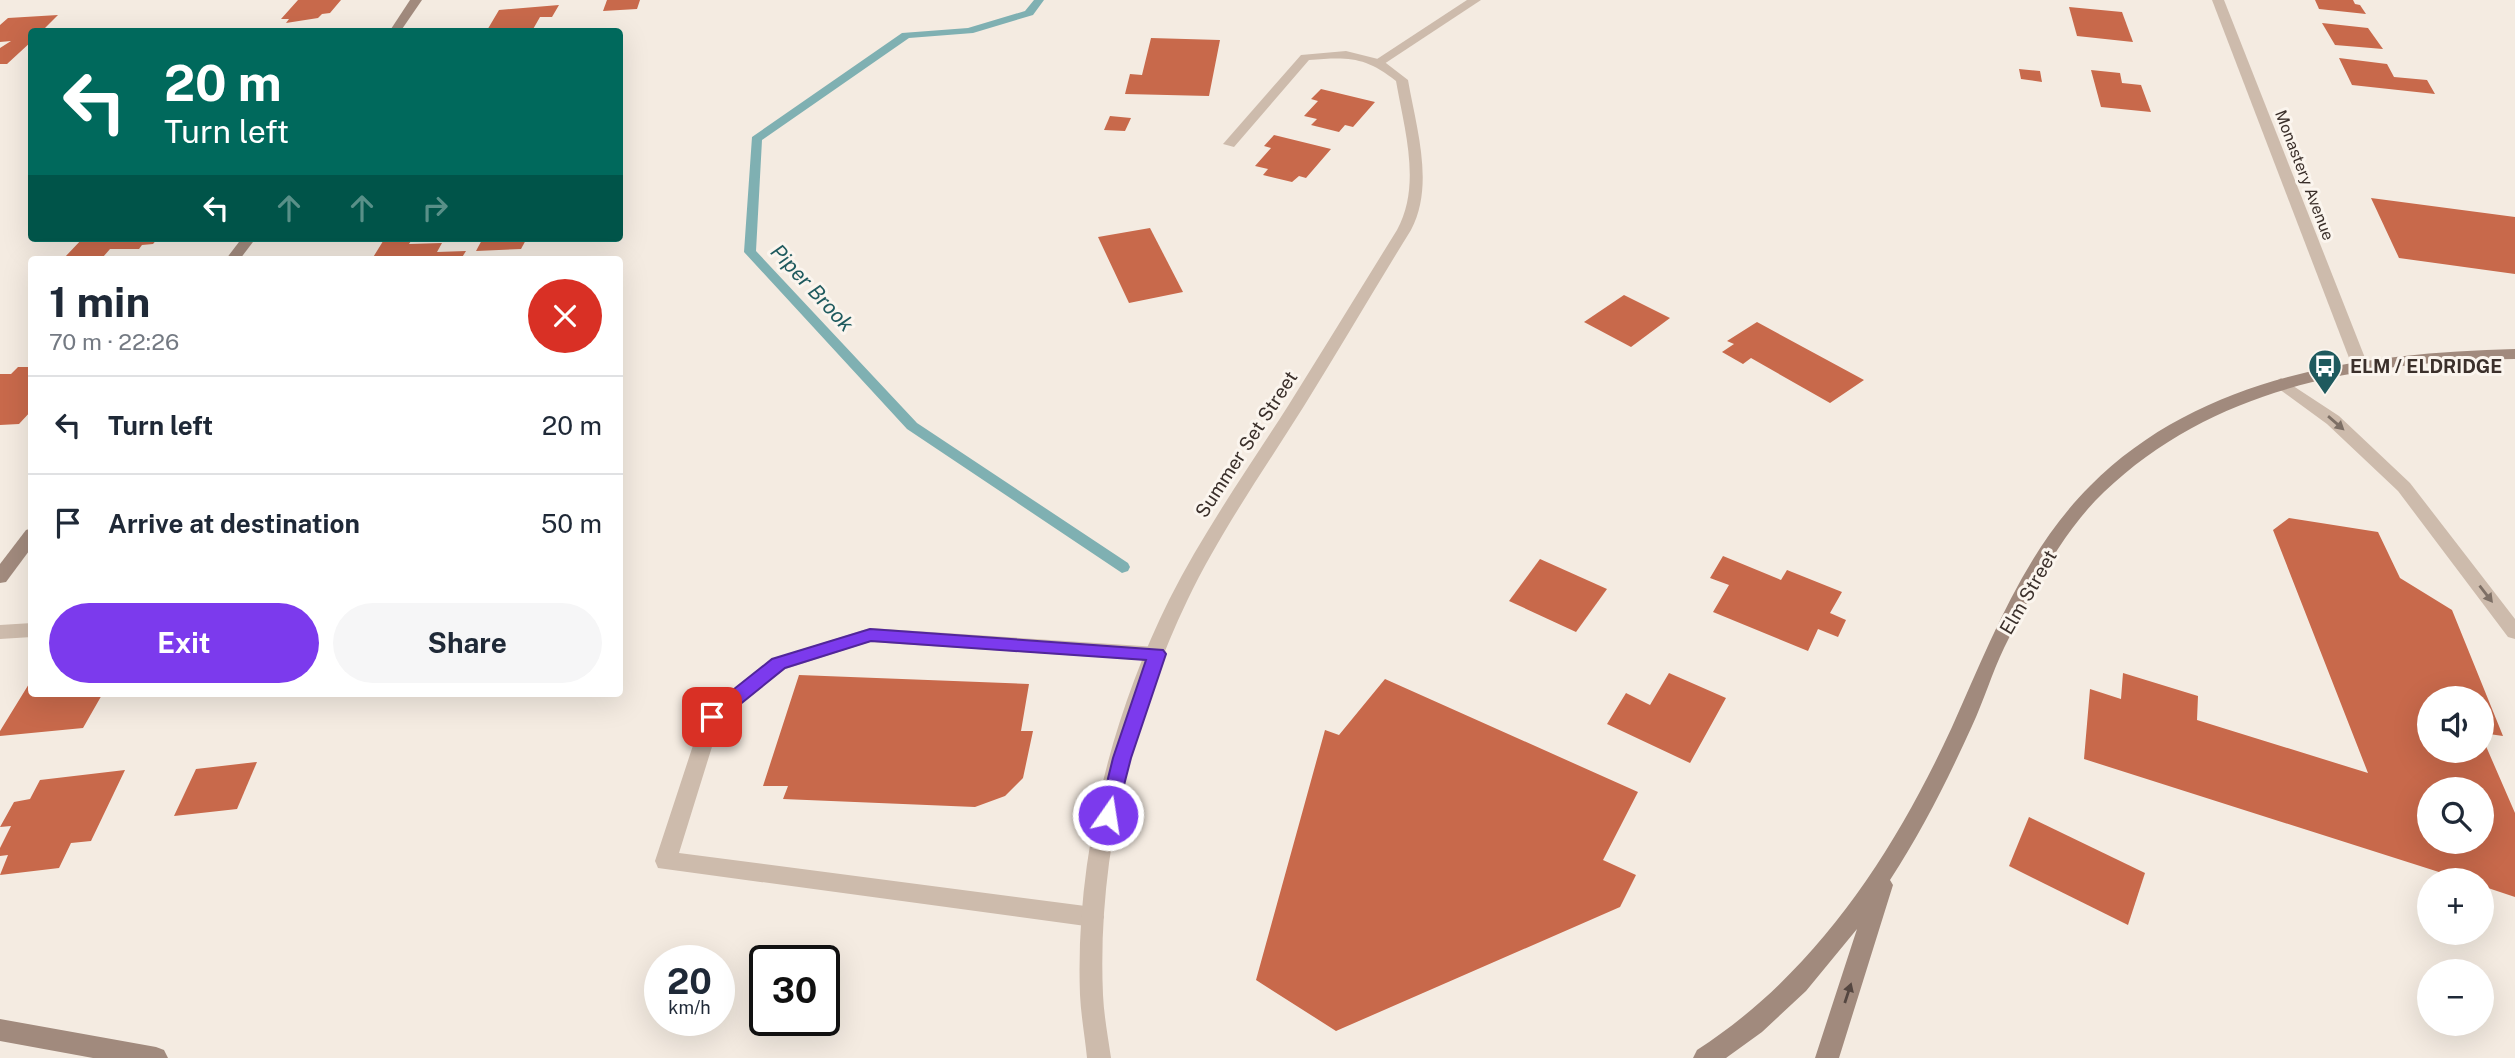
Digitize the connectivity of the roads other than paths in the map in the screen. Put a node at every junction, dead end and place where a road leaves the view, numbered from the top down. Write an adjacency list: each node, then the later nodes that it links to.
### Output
1 (416, 0): 4 (main road)
2 (1475, 0): 5 (street)
3 (2218, 0): 10 (street, Monastery Avenue)
4 (397, 28)
5 (1381, 61): 6 (street); 17 (street, Summer Set Street)
6 (1229, 144)
7 (246, 242): 8 (main road)
8 (235, 256)
9 (2515, 354): 10 (main road, Elm Street)
10 (2359, 363): 11 (main road, Elm Street)
11 (2281, 383): 16 (street, one-way to 16); 18 (main road, Elm Street)
12 (28, 540): 13 (main road)
13 (0, 577)
14 (28, 630): 15 (street)
15 (0, 632)
16 (2515, 632)
17 (1157, 654): 19 (street, Summer Set Street); 19 (street)
18 (1888, 865): 23 (main road, Elm Street); 24 (main road, one-way to 18)
19 (1093, 917): 22 (street, Summer Set Street)
20 (0, 1030): 21 (main road)
21 (156, 1058)
22 (1099, 1058)
23 (1705, 1058)
24 (1827, 1058)

